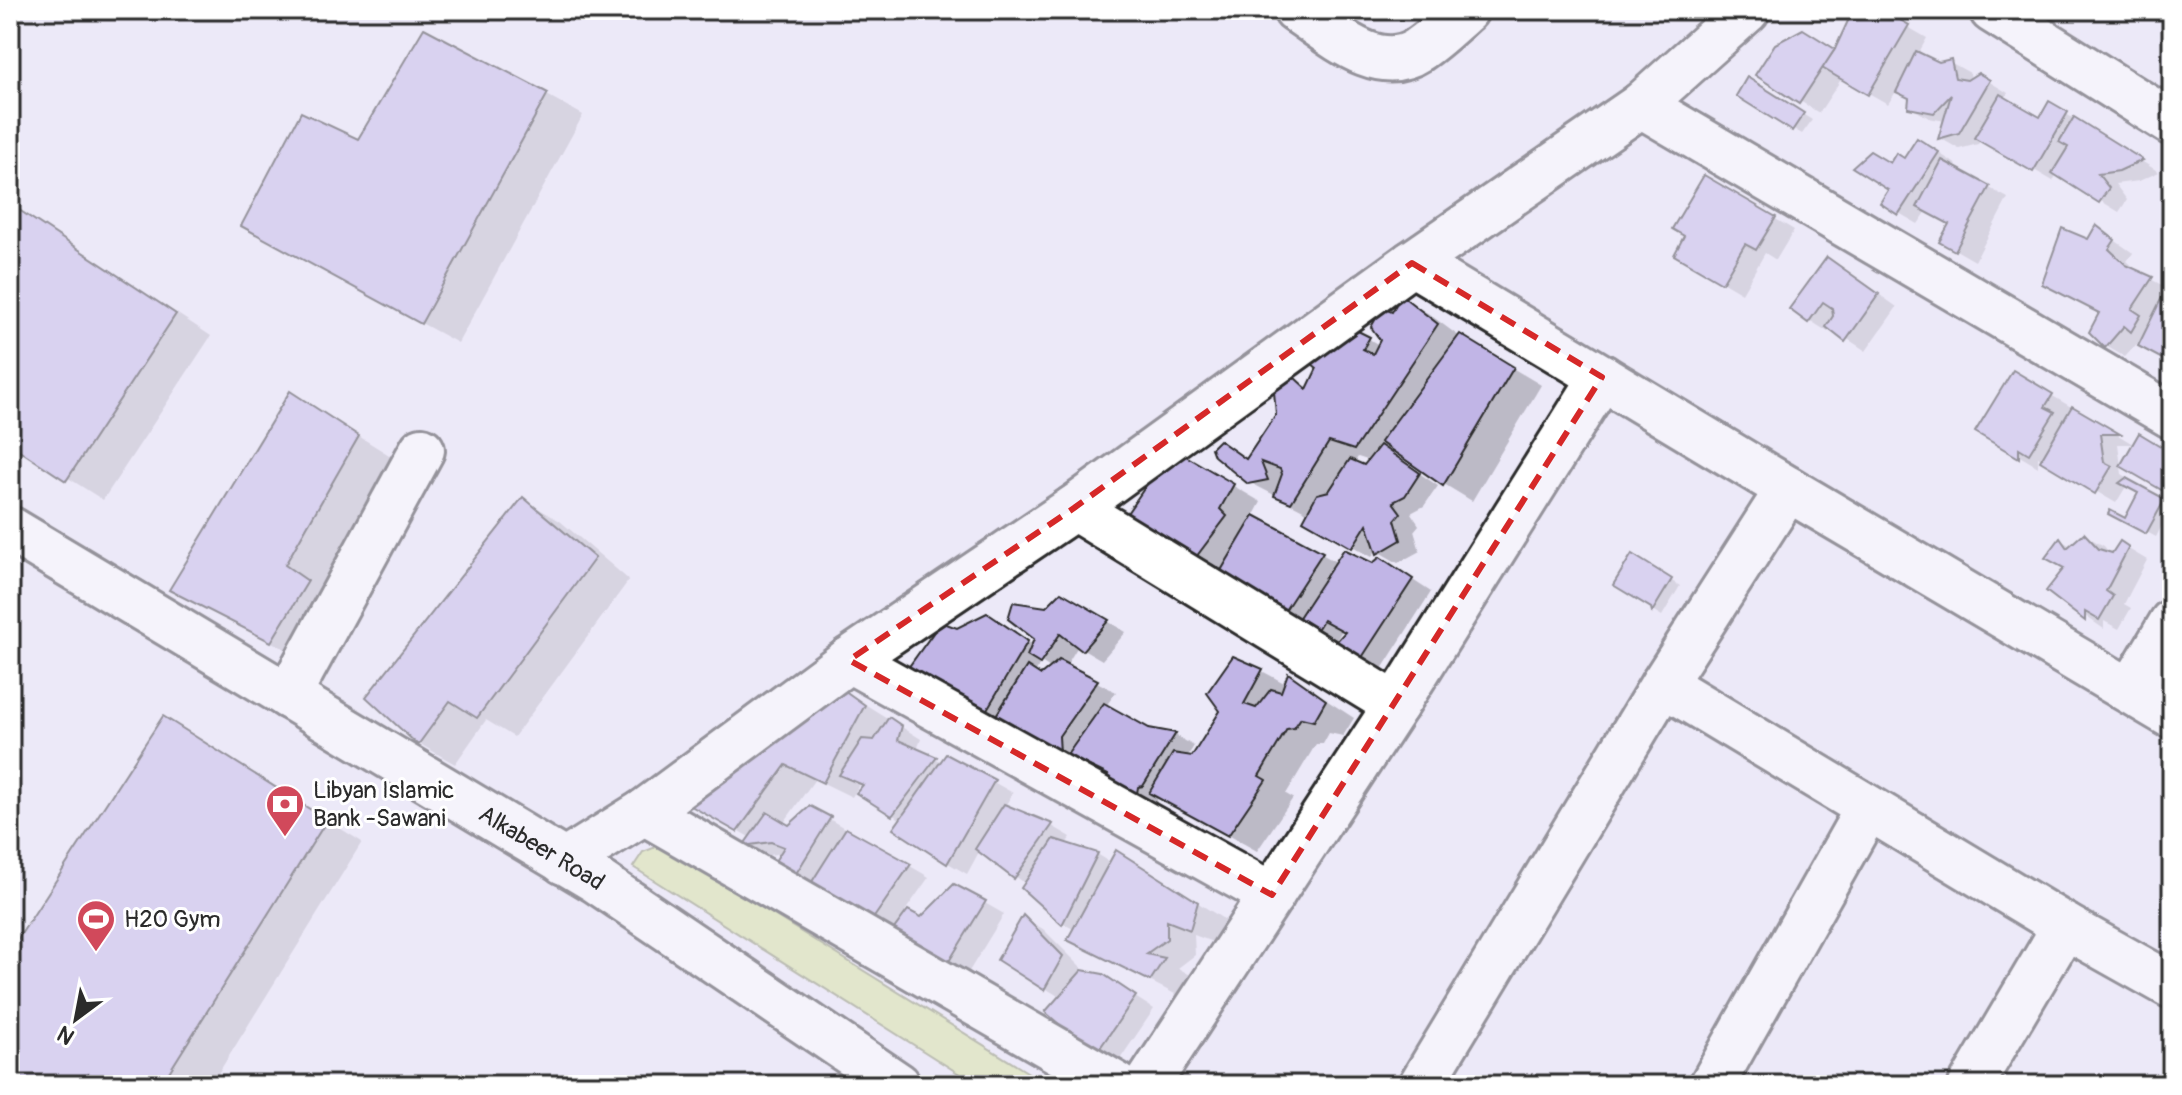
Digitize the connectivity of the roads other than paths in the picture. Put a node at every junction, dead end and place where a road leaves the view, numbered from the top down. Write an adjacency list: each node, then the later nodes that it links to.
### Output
1 (1296, 10): 2 (street)
2 (1466, 10)
3 (1747, 10): 5 (street)
4 (1992, 10): 6 (street)
5 (1641, 105): 7 (street); 9 (street)
6 (2172, 123)
7 (1412, 263): 8 (street); 12 (street)
8 (1602, 377): 11 (street); 19 (street)
9 (2172, 416)
10 (422, 450): 18 (street)
11 (1788, 489): 16 (street); 17 (street)
12 (1074, 508): 15 (street); 19 (street)
13 (10, 529): 18 (street, Alkabeer Road)
14 (2172, 622): 17 (street)
15 (849, 660): 22 (street); 24 (street)
16 (1663, 684): 21 (street); 30 (street)
17 (2131, 691): 20 (street)
18 (288, 696): 23 (street, Alkabeer Road)
19 (1396, 705): 24 (street)
20 (2172, 716)
21 (1868, 808): 25 (street); 31 (street)
22 (644, 812): 23 (street); 28 (street)
23 (564, 862): 27 (street, Alkabeer Road)
24 (1272, 895): 29 (street)
25 (2065, 926): 26 (street); 32 (street)
26 (2172, 986)
27 (898, 1085)
28 (1117, 1085)
29 (1147, 1085)
30 (1421, 1085)
31 (1712, 1085)
32 (1971, 1085)

